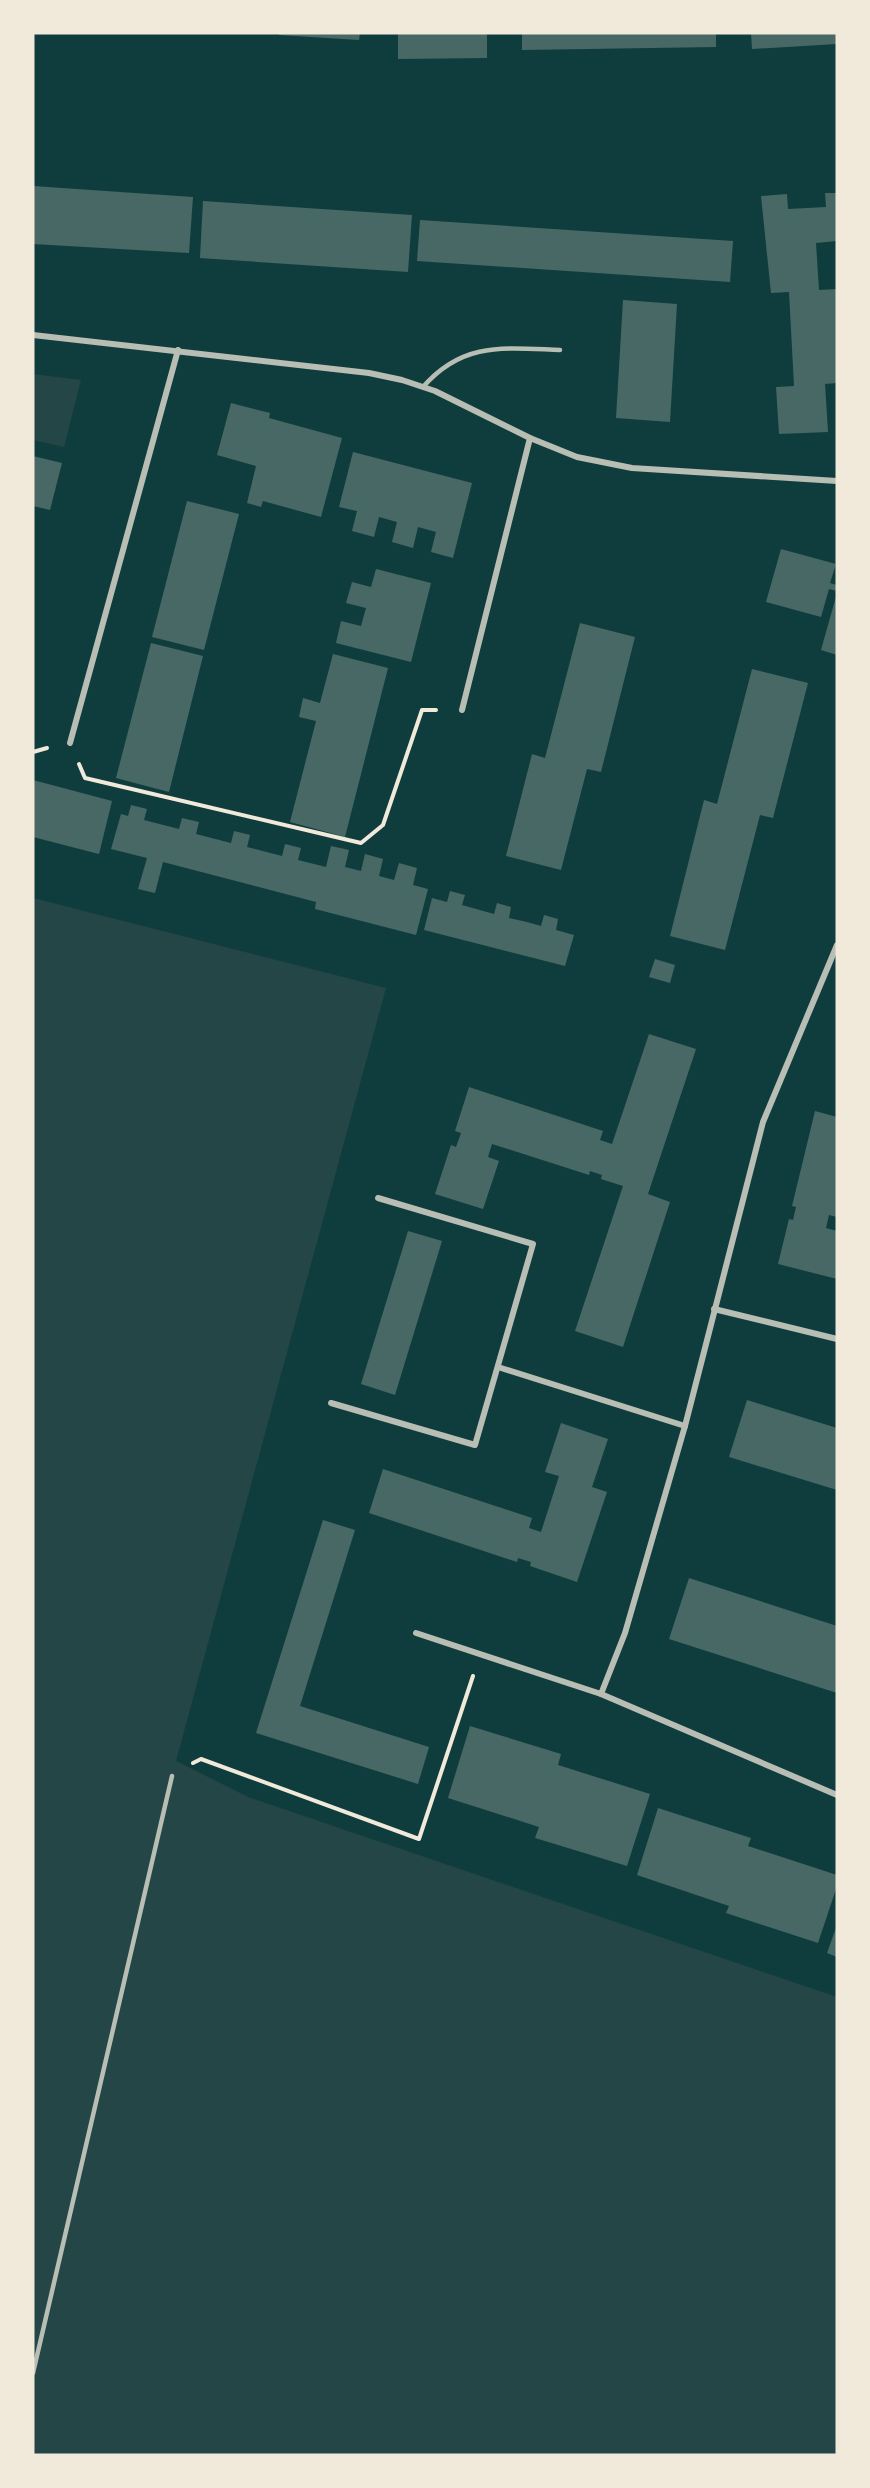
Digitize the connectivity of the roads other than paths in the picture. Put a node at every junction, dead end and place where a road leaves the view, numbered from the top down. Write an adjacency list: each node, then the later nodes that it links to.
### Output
1 (33, 335): 2 (street)
2 (178, 350): 4 (street); 8 (street)
3 (560, 350): 4 (lane)
4 (423, 387): 5 (street)
5 (530, 438): 6 (street); 7 (street)
6 (837, 481)
7 (462, 711)
8 (70, 743)
9 (837, 945): 11 (street)
10 (378, 1198): 13 (street)
11 (714, 1309): 12 (street); 15 (street)
12 (837, 1339)
13 (498, 1367): 14 (street); 15 (street)
14 (331, 1402)
15 (685, 1426): 17 (street)
16 (416, 1633): 17 (street)
17 (601, 1694): 19 (street)
18 (172, 1776): 20 (lane)
19 (837, 1795)
20 (33, 2373)

